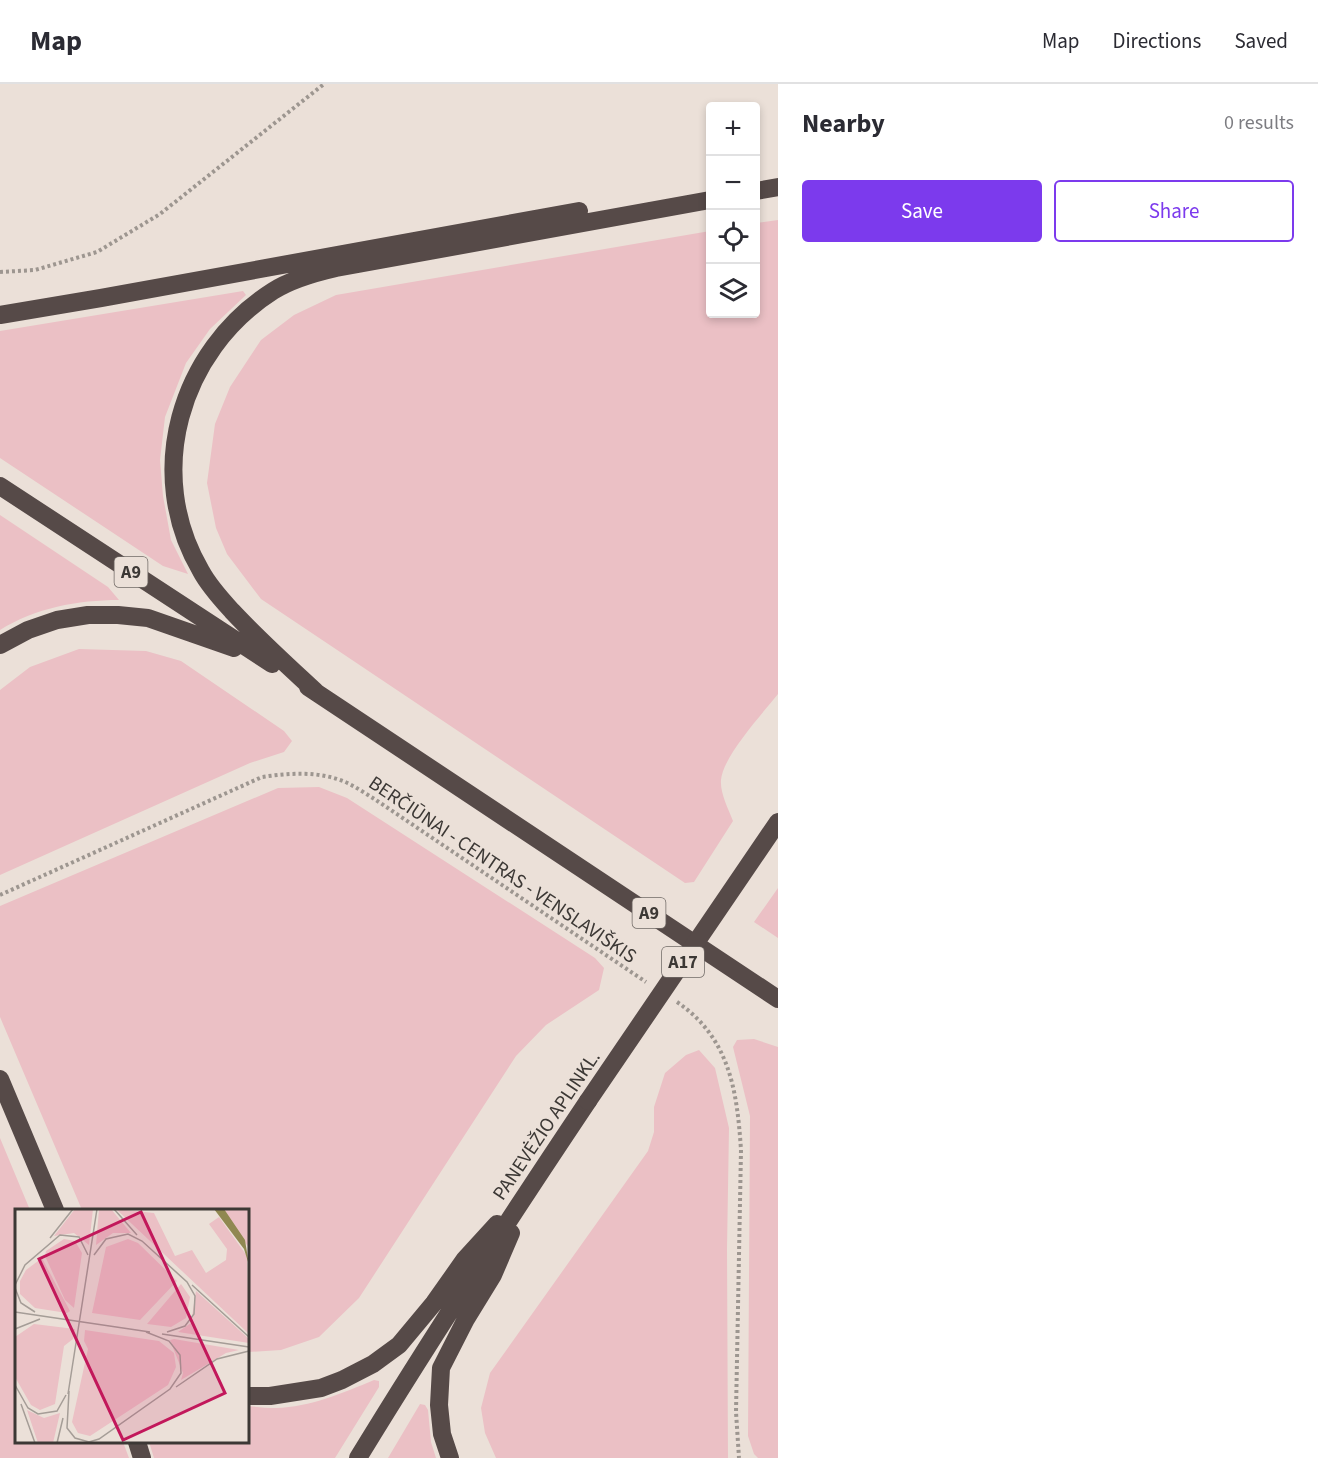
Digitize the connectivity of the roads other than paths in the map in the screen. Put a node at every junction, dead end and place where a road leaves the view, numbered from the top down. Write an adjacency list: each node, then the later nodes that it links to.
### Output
1 (778, 175): 2 (highway)
2 (760, 178)
3 (778, 187): 5 (highway)
4 (706, 188): 7 (highway)
5 (760, 190)
6 (706, 201): 11 (highway)
7 (0, 315)
8 (0, 486): 10 (highway, A9)
9 (0, 645): 10 (highway)
10 (262, 657): 11 (highway, A9)
11 (317, 693): 13 (highway, A9)
12 (778, 822): 16 (highway, PANEVĖŽIO APLINKL. / A17, bridge)
13 (778, 999)
14 (0, 1079): 18 (highway)
15 (0, 1105): 17 (highway)
16 (530, 1187): 19 (highway); 22 (highway, PANEVĖŽIO APLINKL. / A17); 23 (highway)
17 (44, 1209)
18 (55, 1209)
19 (249, 1396)
20 (137, 1443): 21 (highway)
21 (142, 1458)
22 (358, 1458)
23 (450, 1458)

